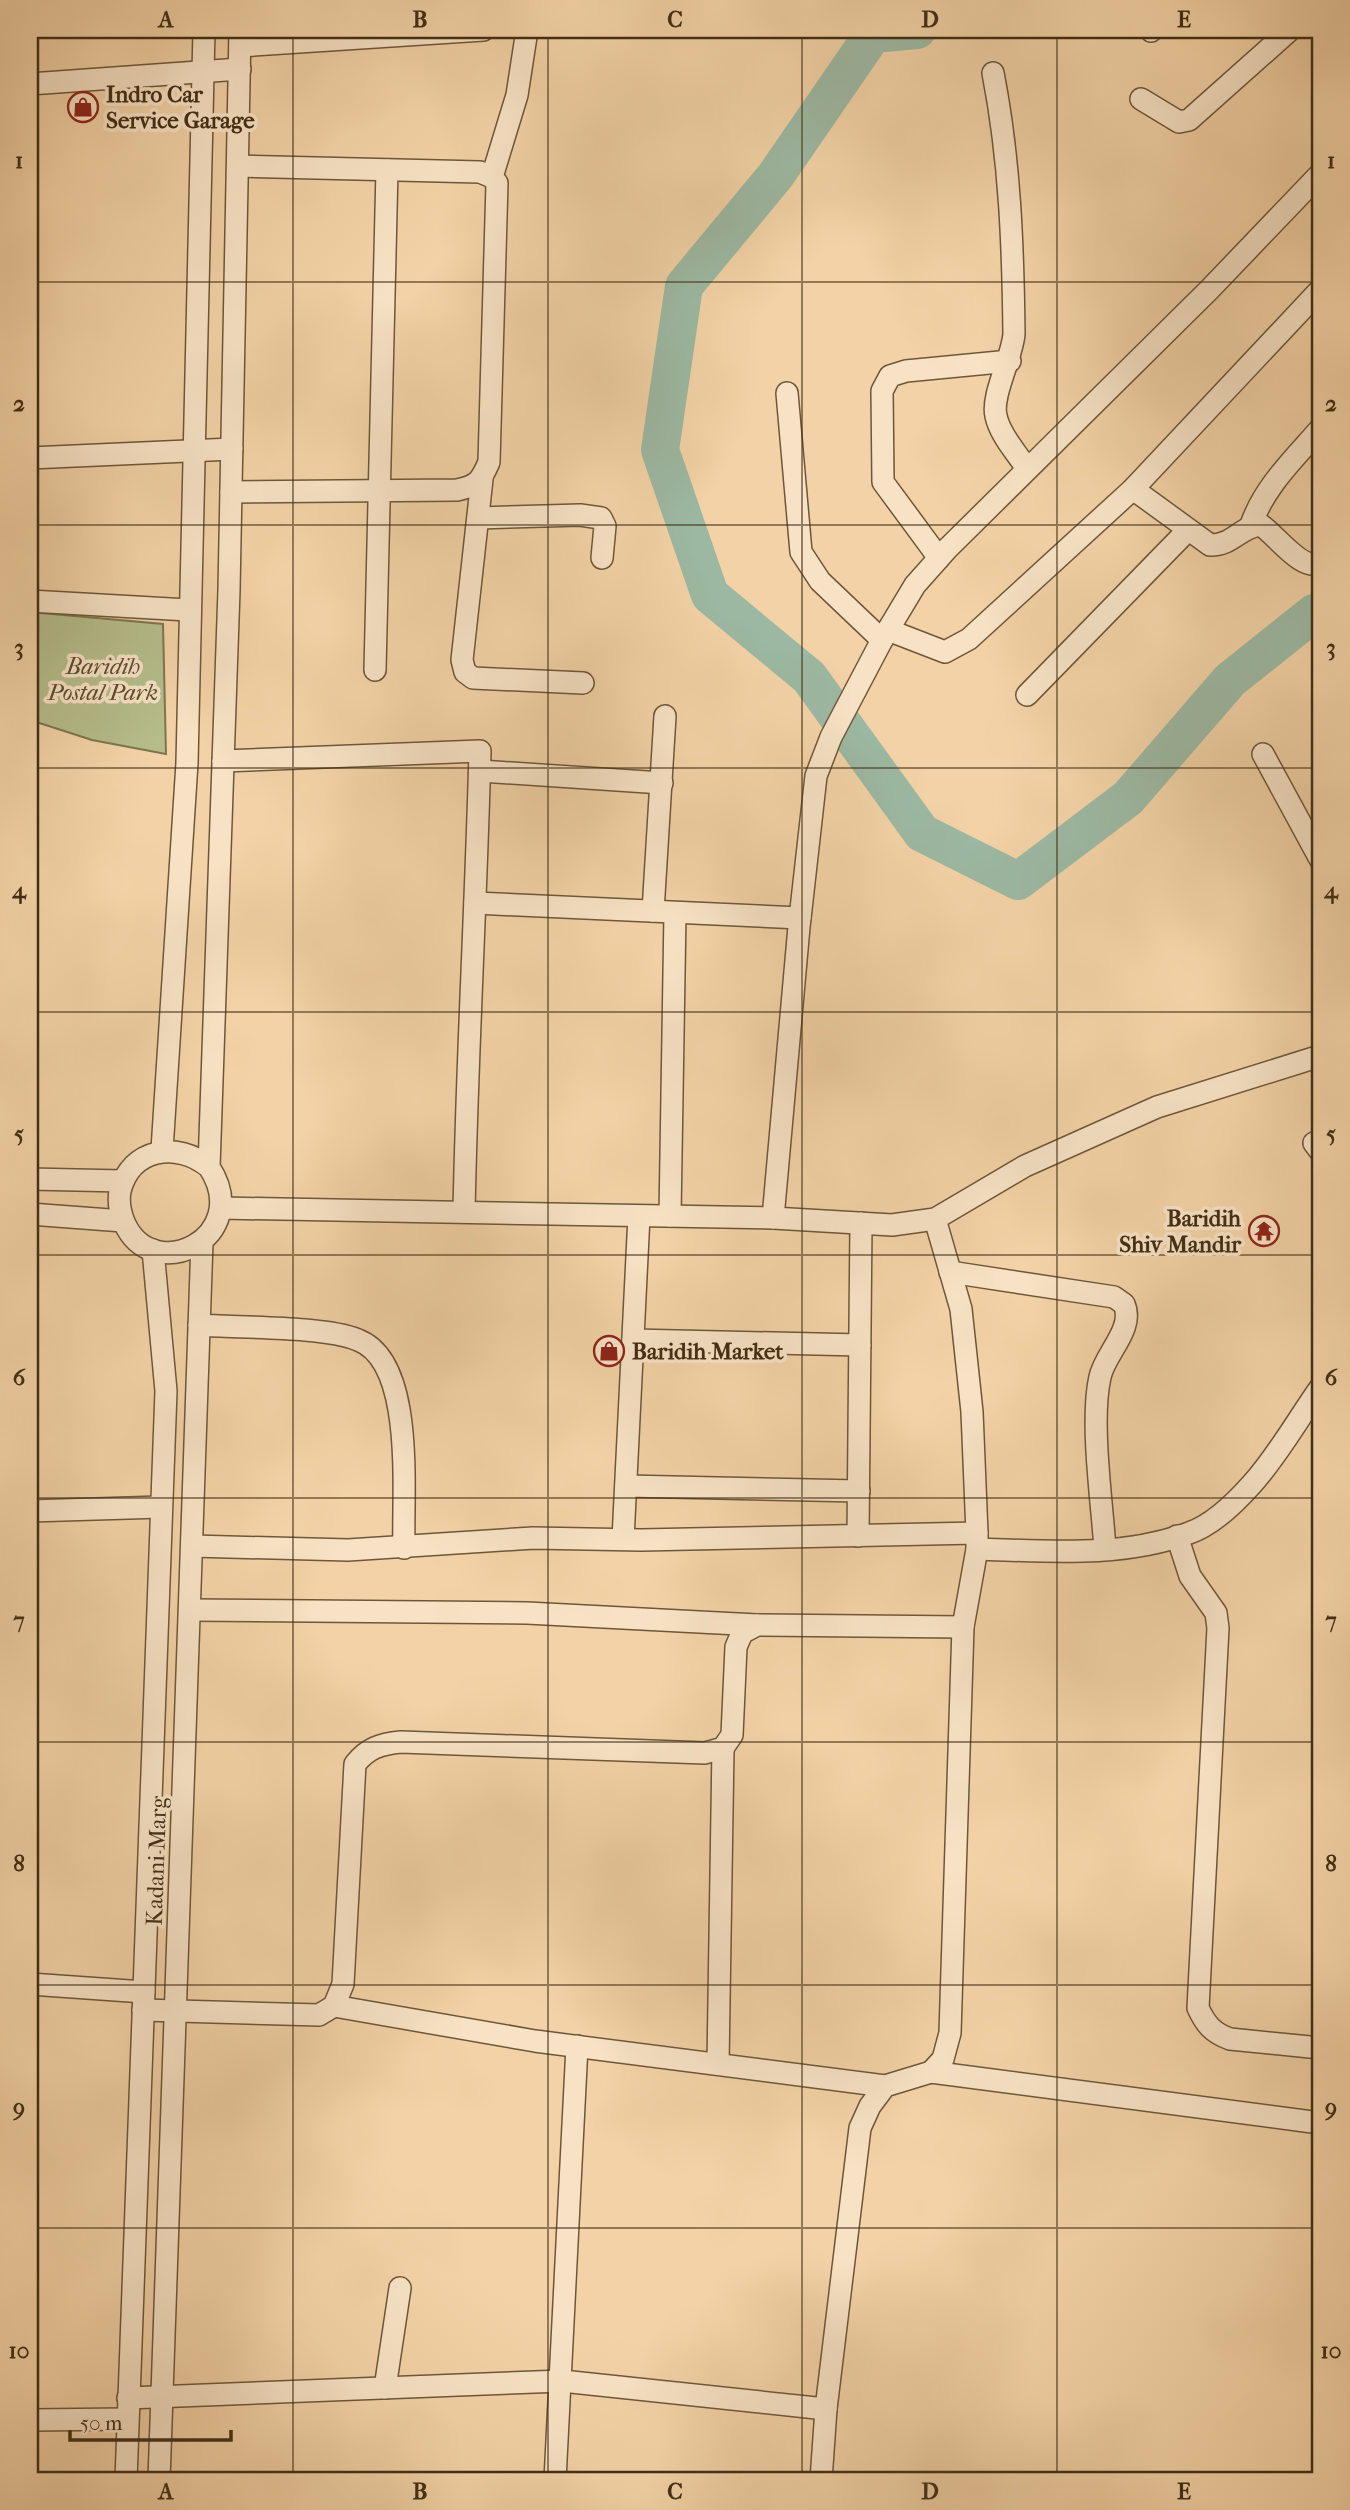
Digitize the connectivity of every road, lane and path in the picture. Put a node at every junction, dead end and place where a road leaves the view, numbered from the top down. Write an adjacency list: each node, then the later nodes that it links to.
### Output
1 (204, 30): 8 (street)
2 (483, 30): 5 (street)
3 (527, 30): 15 (street)
4 (1290, 30): 11 (street)
5 (450, 31): 6 (street)
6 (240, 38): 7 (street)
7 (240, 69): 8 (street); 12 (street)
8 (203, 71): 10 (street); 21 (street)
9 (993, 72): 17 (street)
10 (30, 84)
11 (1141, 99)
12 (238, 166): 13 (street); 20 (street)
13 (387, 170): 15 (street); 27 (street)
14 (1320, 174): 23 (street)
15 (492, 177): 24 (street)
16 (1320, 290): 25 (street)
17 (1010, 361): 23 (street); 32 (street)
18 (788, 393): 36 (street)
19 (1320, 429): 29 (street)
20 (232, 449): 21 (street); 26 (street)
21 (195, 451): 22 (street); 35 (street)
22 (30, 458)
23 (1027, 469): 32 (street)
24 (482, 479): 27 (street); 28 (street)
25 (1133, 489): 30 (street); 36 (street)
26 (231, 492): 27 (street); 42 (street)
27 (380, 492): 37 (street)
28 (478, 517): 31 (street); 38 (street)
29 (1251, 525): 30 (street); 33 (street)
30 (1187, 531): 39 (street)
31 (602, 558)
32 (939, 558): 36 (street)
33 (1320, 562)
34 (30, 601): 35 (street)
35 (188, 610): 51 (street)
36 (885, 635): 49 (street)
37 (375, 670)
38 (583, 683)
39 (1027, 695)
40 (665, 716): 44 (street)
41 (1263, 754): 45 (street)
42 (223, 761): 43 (street); 52 (street)
43 (480, 771): 44 (street); 46 (street)
44 (662, 783): 47 (street)
45 (1320, 859)
46 (475, 903): 47 (street); 56 (street)
47 (653, 912): 48 (street)
48 (675, 913): 49 (street); 59 (street)
49 (800, 918): 60 (street)
50 (1320, 1056): 61 (street)
51 (162, 1150): 52 (street); 54 (street)
52 (209, 1167): 55 (street)
53 (30, 1178): 54 (street)
54 (123, 1181): 62 (street)
55 (221, 1208): 56 (street); 64 (street)
56 (464, 1212): 58 (street)
57 (30, 1214): 62 (street)
58 (639, 1216): 59 (street); 68 (street)
59 (670, 1216): 60 (street)
60 (773, 1218): 63 (street)
61 (935, 1219): 63 (street); 66 (street)
62 (123, 1221): 65 (street)
63 (860, 1223): 69 (street)
64 (202, 1242): 65 (street); 67 (street, Kadani Marg)
65 (153, 1250): 73 (street, Kadani Marg)
66 (950, 1272): 78 (street); 81 (street)
67 (199, 1325): 79 (street, Kadani Marg); 80 (street)
68 (633, 1340): 69 (street); 71 (street)
69 (860, 1345): 72 (street)
70 (1320, 1388): 76 (street)
71 (626, 1486): 72 (street); 77 (street)
72 (859, 1491): 75 (street)
73 (161, 1507): 74 (street); 87 (street, Kadani Marg)
74 (30, 1511)
75 (858, 1536): 77 (street); 78 (street)
76 (1177, 1536): 81 (street); 91 (street)
77 (623, 1539): 80 (street)
78 (977, 1541): 81 (street); 84 (street)
79 (192, 1546): 80 (street); 82 (street, Kadani Marg)
80 (404, 1548)
81 (1105, 1549)
82 (190, 1610): 83 (street); 89 (street, Kadani Marg)
83 (757, 1625): 84 (street); 85 (street)
84 (963, 1626): 93 (street)
85 (723, 1748): 88 (street); 92 (street)
86 (30, 1984): 87 (street)
87 (143, 2001): 89 (street); 100 (street, Kadani Marg)
88 (334, 2006): 89 (street); 90 (street)
89 (178, 2011): 99 (street, Kadani Marg)
90 (578, 2046): 92 (street); 97 (street)
91 (1320, 2048)
92 (718, 2064): 94 (street)
93 (931, 2072): 94 (street); 95 (street)
94 (885, 2086): 101 (street)
95 (1320, 2123)
96 (400, 2288): 98 (street)
97 (562, 2381): 98 (street); 101 (street); 105 (street)
98 (385, 2388): 99 (street)
99 (164, 2396): 100 (street); 104 (street, Kadani Marg)
100 (128, 2409): 102 (street); 103 (street, Kadani Marg)
101 (826, 2409): 106 (street)
102 (30, 2420)
103 (126, 2480)
104 (159, 2480)
105 (555, 2480)
106 (821, 2480)

